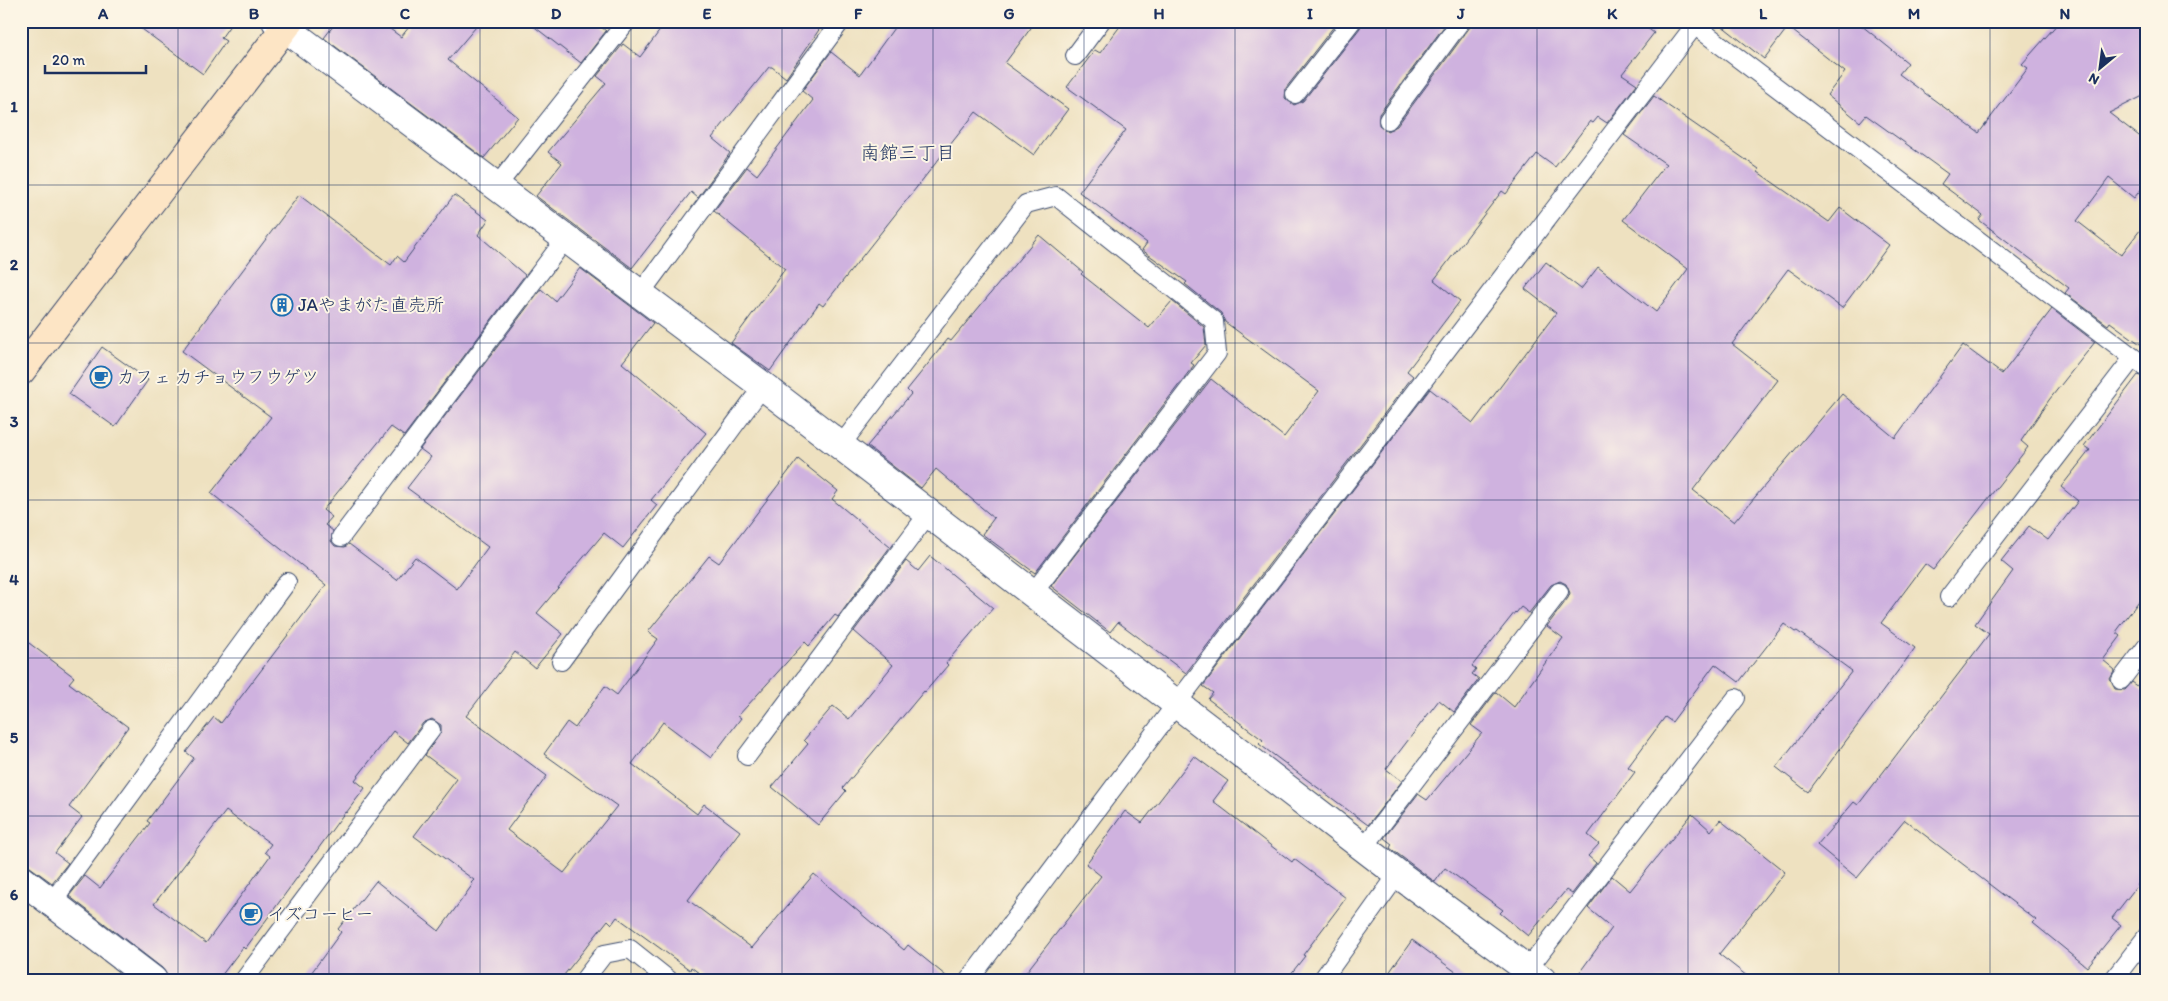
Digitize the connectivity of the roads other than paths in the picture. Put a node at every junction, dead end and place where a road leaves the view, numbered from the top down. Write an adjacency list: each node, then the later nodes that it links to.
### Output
1 (626, 21): 11 (lane)
2 (841, 21): 13 (lane)
3 (1101, 21): 8 (lane)
4 (1352, 21): 9 (lane)
5 (1461, 21): 10 (lane)
6 (284, 23): 11 (street); 15 (street)
7 (1694, 23): 14 (lane); 28 (lane)
8 (1074, 56)
9 (1295, 94)
10 (1388, 120)
11 (496, 187): 12 (street)
12 (566, 238): 13 (street); 19 (lane)
13 (640, 294): 16 (street)
14 (2140, 363): 23 (lane)
15 (22, 369)
16 (764, 386): 17 (street); 25 (lane)
17 (841, 445): 18 (street); 22 (lane)
18 (928, 514): 22 (street); 30 (lane)
19 (341, 537)
20 (287, 582): 34 (lane)
21 (1559, 592): 31 (lane)
22 (1033, 593): 28 (street)
23 (1949, 596)
24 (2147, 646): 26 (lane)
25 (561, 661)
26 (2121, 680)
27 (1736, 698): 36 (lane)
28 (1177, 703): 31 (street); 41 (lane)
29 (431, 730): 38 (lane)
30 (747, 756)
31 (1365, 846): 32 (street)
32 (1398, 874): 36 (street); 42 (lane)
33 (21, 879): 34 (street)
34 (52, 902): 37 (street)
35 (2147, 936): 43 (lane)
36 (1535, 974)
37 (153, 980)
38 (244, 980)
39 (584, 980): 40 (lane)
40 (669, 980)
41 (969, 980)
42 (1322, 980)
43 (2113, 980)

